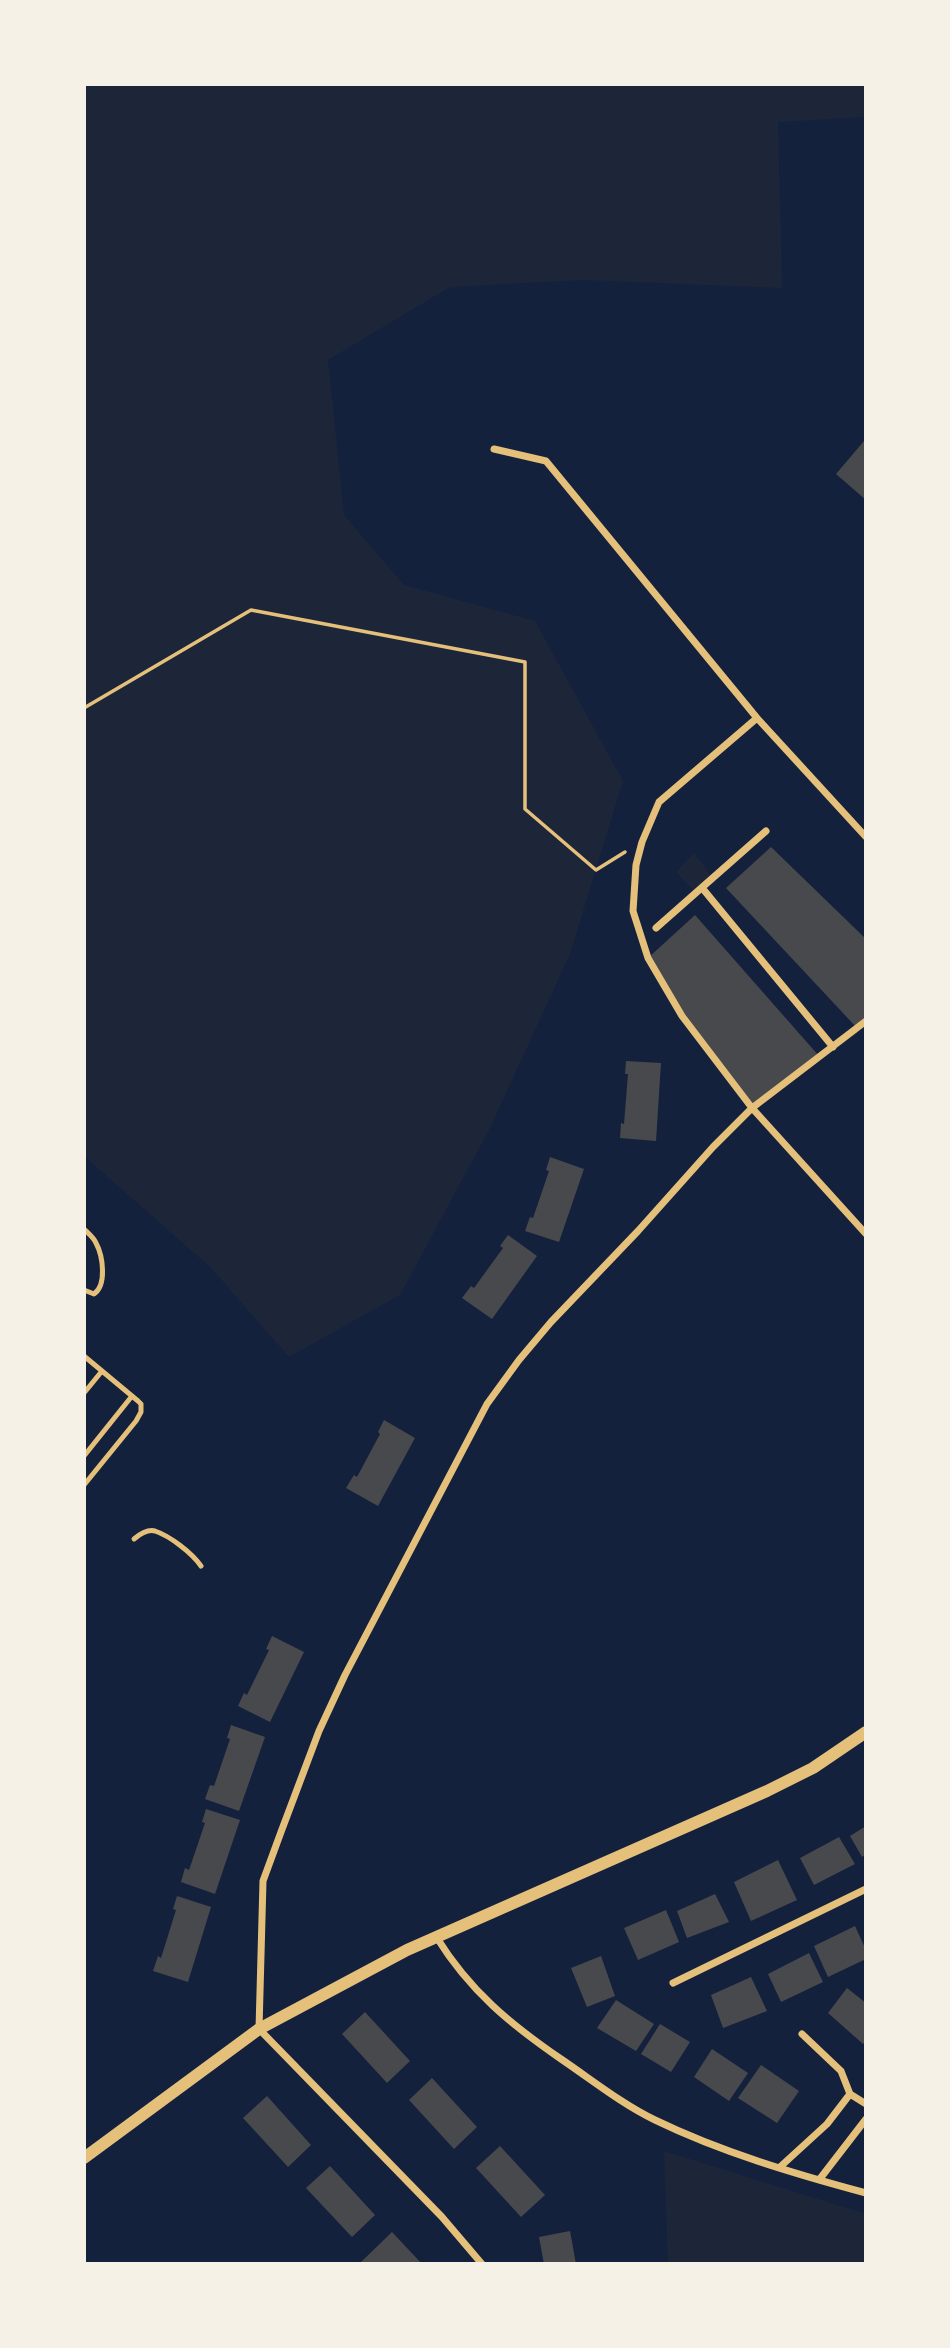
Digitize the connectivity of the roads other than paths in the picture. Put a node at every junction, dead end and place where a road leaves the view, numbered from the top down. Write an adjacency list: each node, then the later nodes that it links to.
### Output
1 (494, 449): 2 (street)
2 (757, 718): 4 (street); 9 (street)
3 (766, 831): 5 (street)
4 (866, 837)
5 (703, 889): 6 (street); 8 (street)
6 (656, 928)
7 (866, 1021): 8 (street)
8 (832, 1047): 9 (street)
9 (752, 1108): 11 (street); 25 (street)
10 (84, 1229): 12 (lane)
11 (866, 1234)
12 (84, 1290)
13 (84, 1356): 14 (lane)
14 (102, 1371): 15 (lane); 16 (lane)
15 (84, 1393)
16 (132, 1396): 17 (lane); 18 (lane)
17 (84, 1455)
18 (84, 1485)
19 (134, 1539): 20 (lane)
20 (201, 1566)
21 (866, 1732): 23 (street)
22 (866, 1889): 24 (street)
23 (437, 1938): 25 (street); 31 (street)
24 (673, 1983)
25 (259, 2029): 30 (street); 34 (street)
26 (802, 2034): 27 (street)
27 (850, 2094): 28 (street); 31 (street)
28 (866, 2104)
29 (866, 2119): 32 (street)
30 (84, 2158)
31 (780, 2167): 32 (street)
32 (819, 2180): 33 (street)
33 (866, 2193)
34 (482, 2264)

